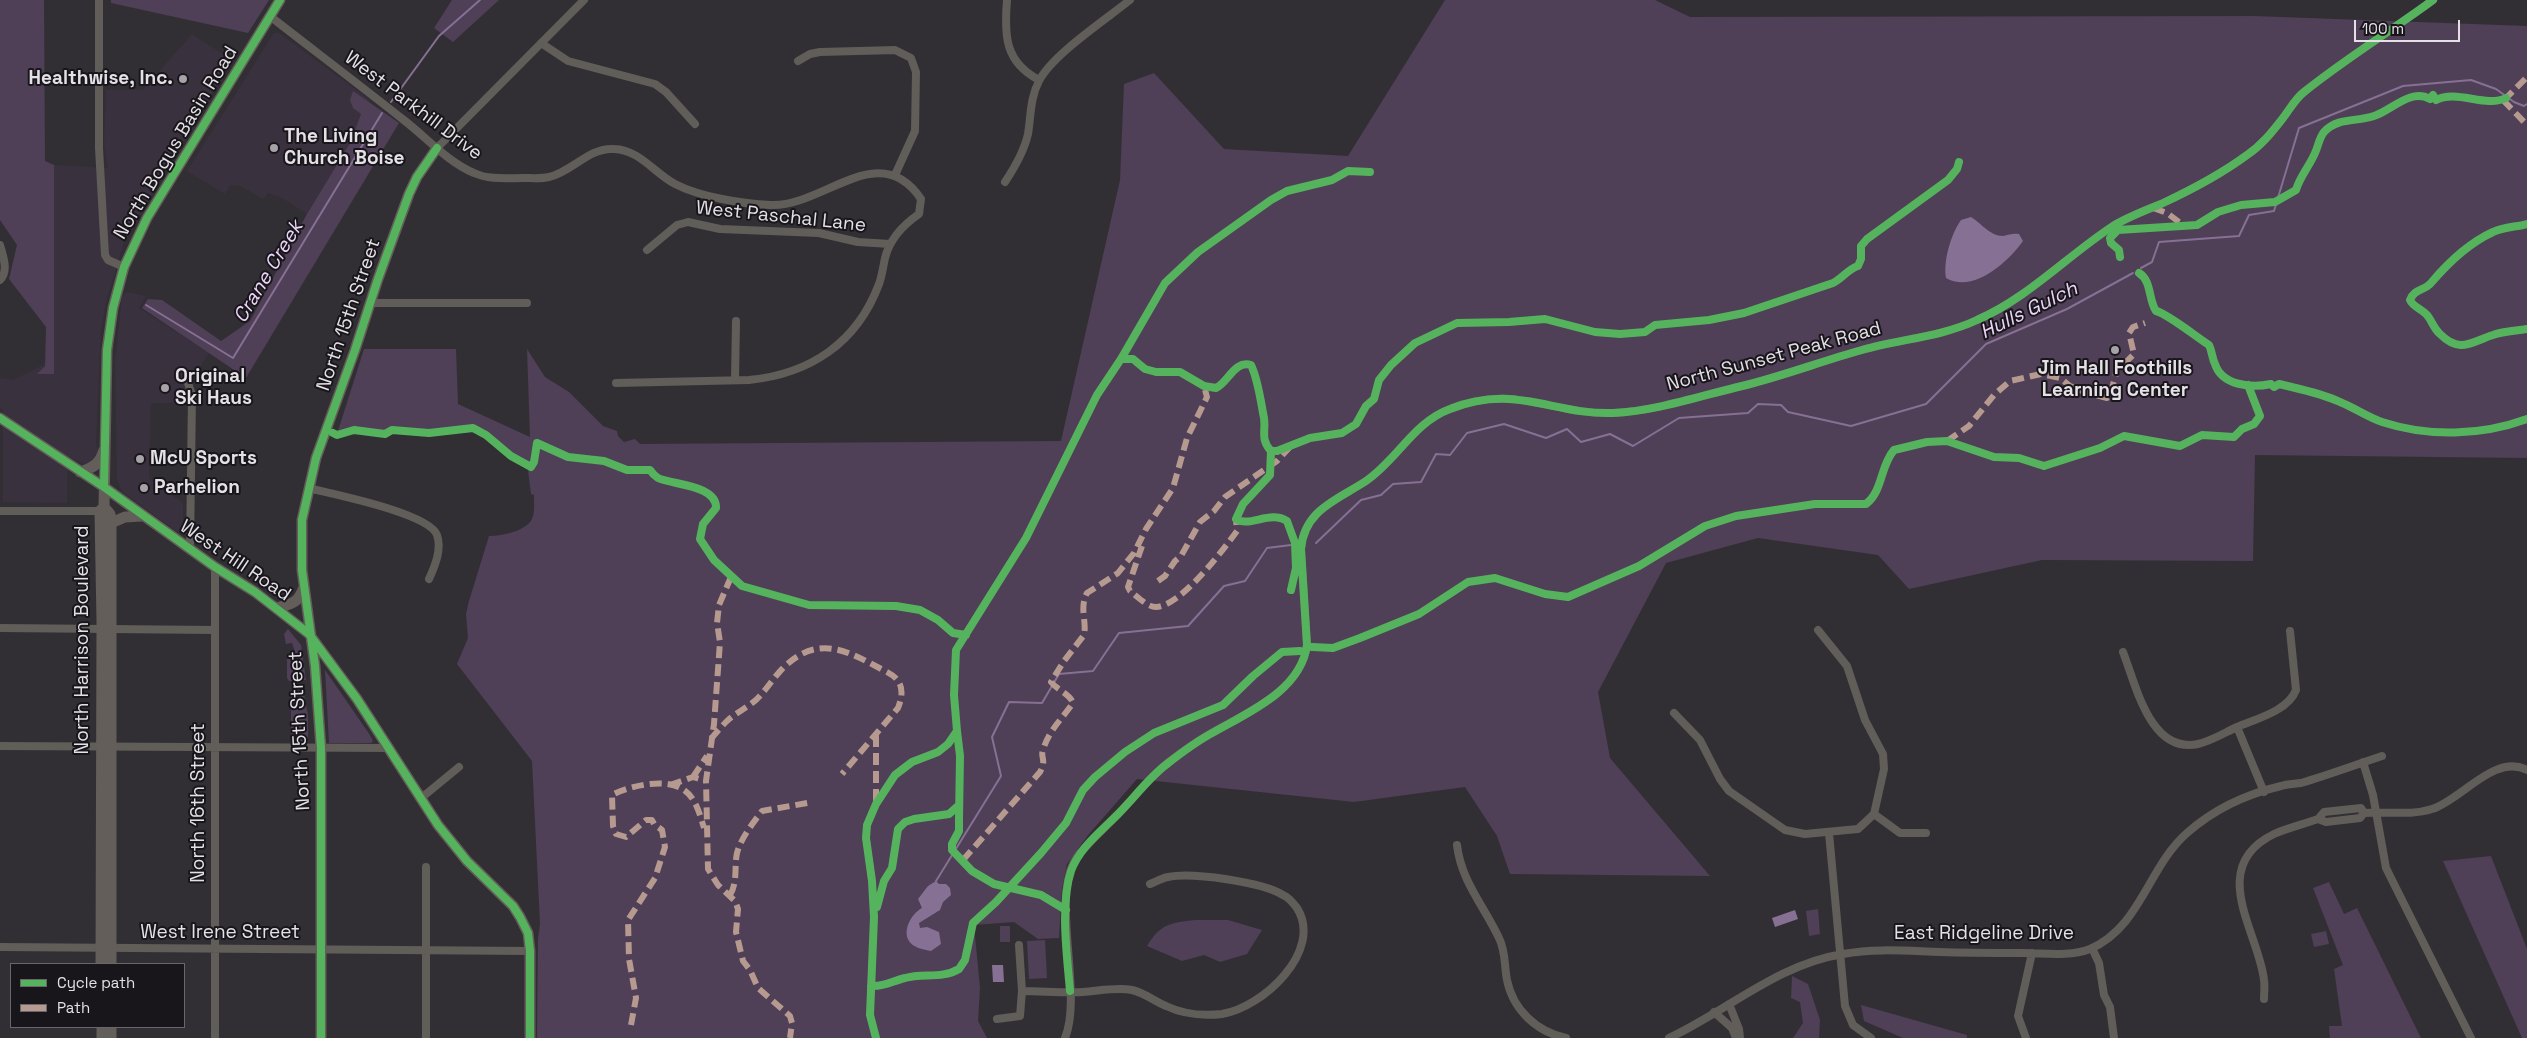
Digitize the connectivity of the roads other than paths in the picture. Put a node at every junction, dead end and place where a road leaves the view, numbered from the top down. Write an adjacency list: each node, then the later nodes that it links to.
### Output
1 (99, 0): 18 (street)
2 (280, 0): 7 (street, North Bogus Basin Road)
3 (584, 0): 8 (street)
4 (1006, 0): 10 (street)
5 (1130, 0): 10 (street)
6 (2433, 0): 80 (street, North Sunset Peak Road)
7 (271, 17): 12 (street, West Parkhill Drive); 18 (street, North Bogus Basin Road)
8 (540, 43): 11 (street); 12 (street)
9 (798, 61): 13 (street)
10 (1039, 80): 14 (street)
11 (695, 124)
12 (437, 148): 13 (street, West Parkhill Drive); 20 (street, North 15th Street)
13 (895, 175): 15 (street)
14 (1005, 182)
15 (890, 244): 17 (street, West Paschal Lane); 23 (street)
16 (0, 245): 19 (street)
17 (647, 250)
18 (124, 267): 27 (street, North Bogus Basin Road)
19 (0, 280)
20 (370, 303): 21 (street); 30 (street, North 15th Street)
21 (527, 303)
22 (736, 321): 23 (street)
23 (735, 380): 25 (street)
24 (188, 383): 35 (street)
25 (616, 383)
26 (0, 418): 28 (street, West Hill Road)
27 (105, 446): 28 (street); 29 (street, North Bogus Basin Road)
28 (80, 472): 29 (street, West Hill Road)
29 (104, 488): 31 (street, North Bogus Basin Road); 33 (street, West Hill Road)
30 (308, 488): 37 (street); 38 (street, North 15th Street)
31 (102, 509): 32 (street); 34 (street, North Harrison Boulevard); 41 (street, North Harrison Boulevard)
32 (0, 511)
33 (142, 516): 34 (street); 35 (street, West Hill Road)
34 (111, 523): 41 (street, North Harrison Boulevard)
35 (190, 550): 36 (street, West Hill Road)
36 (215, 567): 39 (street, West Hill Road); 42 (street, North 16th Street)
37 (429, 579)
38 (304, 587): 39 (street); 45 (street, North 15th Street)
39 (277, 608): 45 (street, West Hill Road)
40 (0, 628): 41 (street)
41 (107, 629): 42 (street); 50 (street, North Harrison Boulevard)
42 (215, 630): 51 (street, North 16th Street)
43 (1818, 630): 61 (street)
44 (2290, 631): 48 (street)
45 (309, 634): 52 (street, North 15th Street); 53 (street, West Hill Road)
46 (2123, 652): 48 (street)
47 (1674, 713): 62 (street)
48 (2237, 727): 58 (street)
49 (0, 746): 50 (street)
50 (106, 746): 51 (street); 69 (street, North Harrison Boulevard)
51 (215, 747): 52 (street); 71 (street, North 16th Street)
52 (321, 748): 53 (street); 72 (street, North 15th Street)
53 (389, 748): 59 (street, West Hill Road)
54 (2382, 756): 55 (street, East Ridgeline Drive)
55 (2363, 762): 58 (street, East Ridgeline Drive); 60 (street)
56 (459, 768): 59 (street)
57 (2524, 768): 60 (street)
58 (2264, 792): 70 (street, East Ridgeline Drive)
59 (420, 799): 74 (street, West Hill Road)
60 (2377, 812): 81 (street); 98 (street)
61 (1874, 814): 62 (street); 63 (street)
62 (1829, 833): 76 (street)
63 (1926, 833)
64 (1457, 845): 92 (street)
65 (426, 867): 73 (street)
66 (1150, 884): 80 (street)
67 (1019, 945): 79 (street)
68 (0, 947): 69 (street, West Irene Street)
69 (106, 948): 71 (street, West Irene Street); 77 (street, North Harrison Boulevard); 78 (street, North Harrison Boulevard)
70 (2092, 948): 75 (street, East Ridgeline Drive); 97 (street)
71 (214, 949): 72 (street, West Irene Street); 87 (street, North 16th Street)
72 (322, 950): 73 (street, West Irene Street); 88 (street, North 15th Street)
73 (426, 950): 74 (street, West Irene Street); 89 (street)
74 (530, 951): 90 (street, West Hill Road)
75 (2032, 953): 76 (street, East Ridgeline Drive); 96 (street)
76 (1842, 954): 82 (street, East Ridgeline Drive); 95 (street)
77 (101, 963)
78 (111, 963)
79 (1022, 991): 80 (street); 84 (street)
80 (1070, 991): 91 (street, North Sunset Peak Road)
81 (2264, 999)
82 (1729, 1004): 83 (street, East Ridgeline Drive); 85 (street)
83 (1714, 1012): 86 (street); 93 (street, East Ridgeline Drive)
84 (997, 1019)
85 (1736, 1022): 86 (street); 94 (street)
86 (1728, 1026): 94 (street)
87 (214, 1038)
88 (321, 1038)
89 (426, 1038)
90 (530, 1038)
91 (1065, 1038)
92 (1566, 1038)
93 (1669, 1038)
94 (1738, 1038)
95 (1871, 1038)
96 (2026, 1038)
97 (2114, 1038)
98 (2471, 1038)

